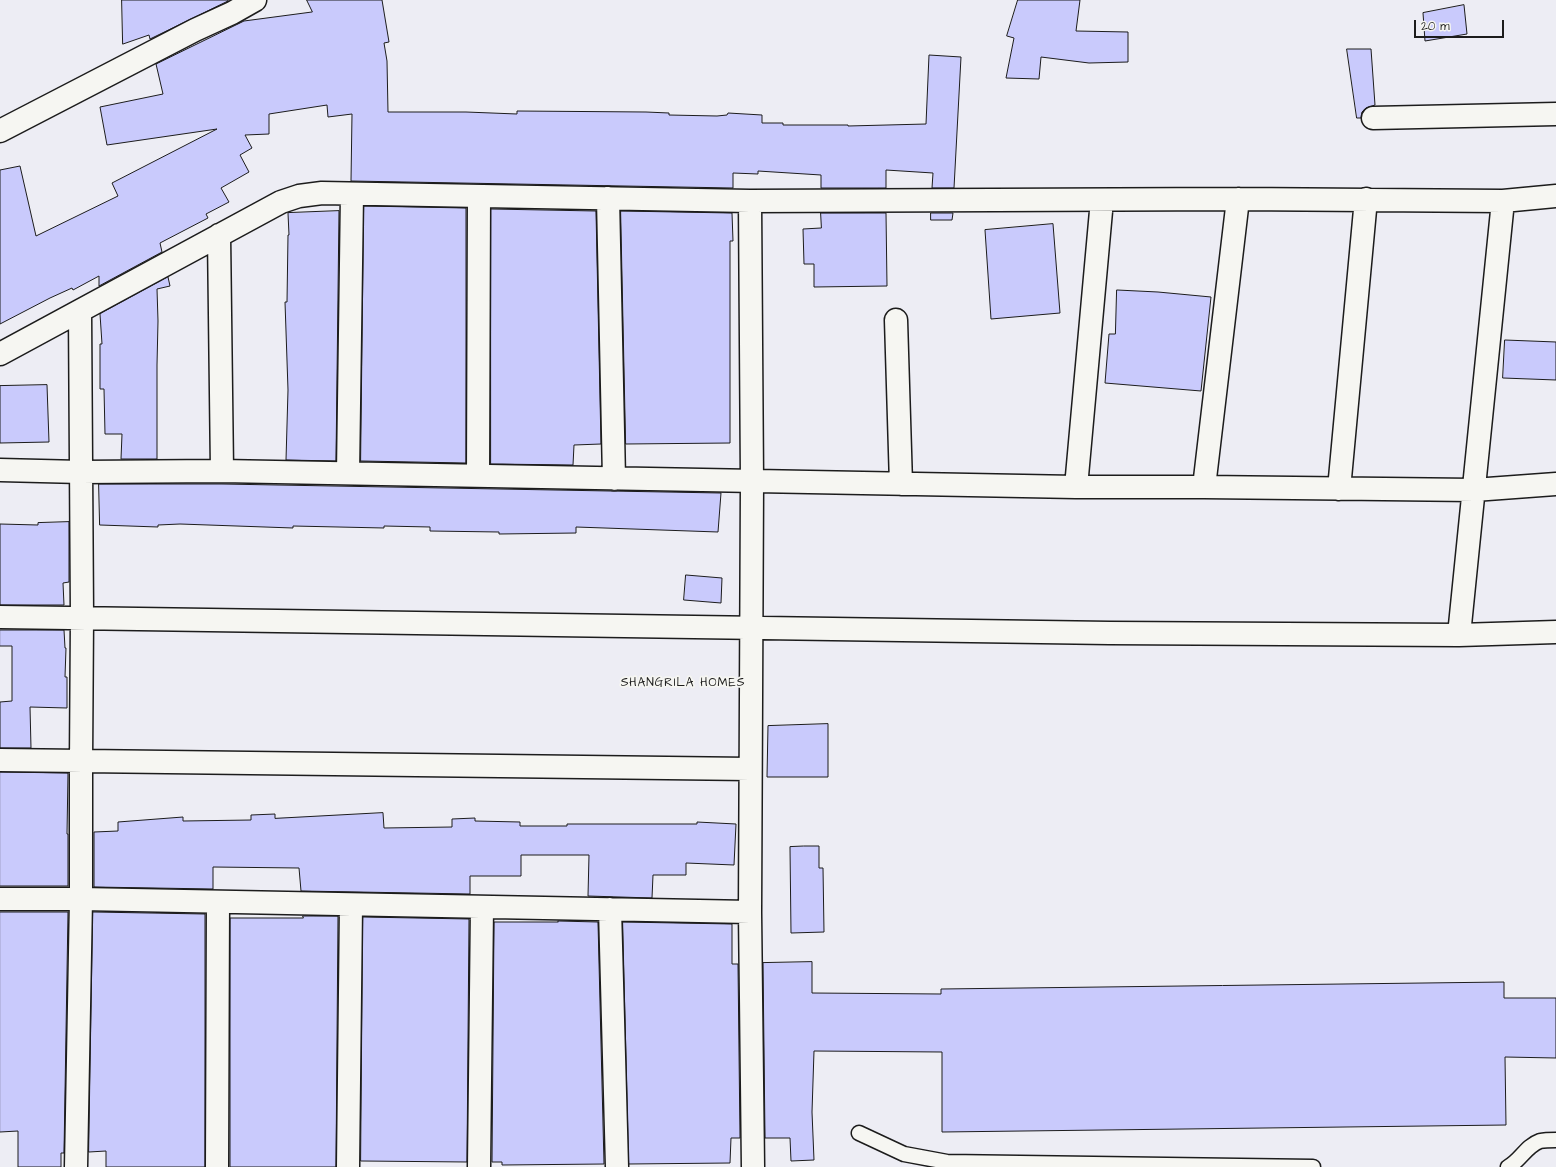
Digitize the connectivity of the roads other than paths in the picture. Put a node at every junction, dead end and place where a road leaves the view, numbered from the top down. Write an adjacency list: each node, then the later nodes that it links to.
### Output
1 (255, 0): 4 (street)
2 (1556, 114): 3 (street)
3 (1373, 118)
4 (0, 131)
5 (352, 194): 6 (street); 14 (street); 21 (street)
6 (479, 196): 8 (street); 22 (street)
7 (1556, 196): 13 (street)
8 (608, 198): 12 (street); 23 (street)
9 (1238, 199): 10 (street); 11 (street); 28 (street)
10 (1366, 199): 13 (street); 29 (street)
11 (1102, 200): 12 (street); 27 (street)
12 (750, 201): 24 (street)
13 (1503, 201): 30 (street)
14 (219, 235): 15 (street); 19 (street)
15 (80, 311): 17 (street); 20 (street)
16 (896, 320): 25 (street)
17 (0, 354)
18 (0, 470): 20 (street)
19 (222, 470): 20 (street); 21 (street)
20 (81, 472): 32 (street)
21 (348, 473): 22 (street)
22 (478, 476): 23 (street)
23 (614, 479): 24 (street)
24 (752, 482): 25 (street); 33 (street)
25 (901, 484): 27 (street)
26 (1556, 484): 30 (street)
27 (1076, 487): 28 (street)
28 (1204, 487): 29 (street)
29 (1339, 489): 30 (street)
30 (1474, 490): 35 (street)
31 (0, 617): 32 (street)
32 (82, 617): 33 (street); 37 (street)
33 (751, 627): 35 (street); 38 (street)
34 (1556, 632): 35 (street)
35 (1459, 635)
36 (0, 760): 37 (street)
37 (81, 762): 38 (street); 40 (street)
38 (750, 769): 45 (street)
39 (0, 899): 40 (street)
40 (82, 899): 41 (street); 48 (street)
41 (218, 902): 42 (street); 49 (street)
42 (351, 905): 43 (street); 50 (street)
43 (482, 907): 44 (street); 51 (street)
44 (610, 909): 45 (street); 52 (street)
45 (750, 912): 53 (street)
46 (859, 1133): 54 (lane)
47 (1556, 1140): 55 (lane)
48 (76, 1167)
49 (217, 1167)
50 (348, 1167)
51 (479, 1167)
52 (617, 1167)
53 (753, 1167)
54 (1313, 1167)
55 (1508, 1167)

